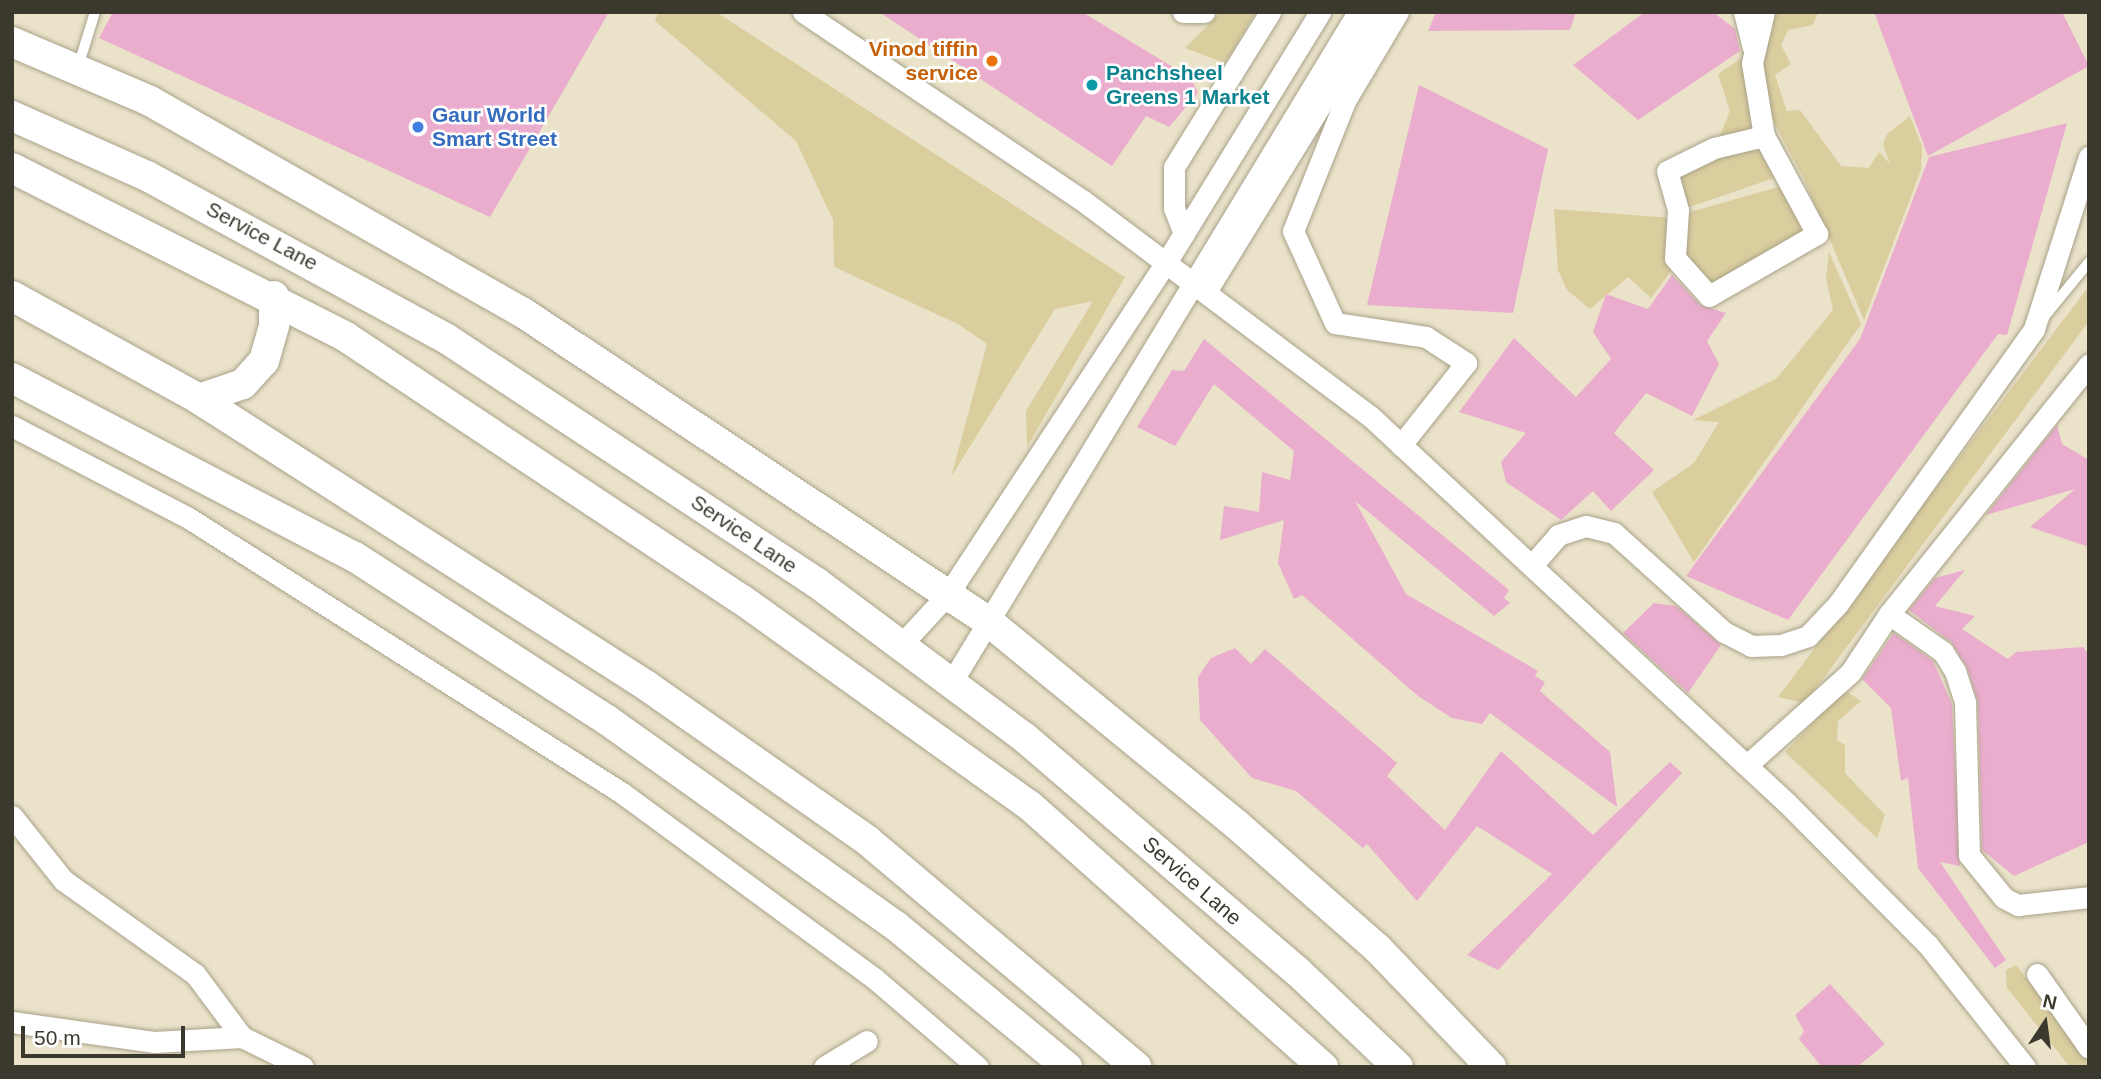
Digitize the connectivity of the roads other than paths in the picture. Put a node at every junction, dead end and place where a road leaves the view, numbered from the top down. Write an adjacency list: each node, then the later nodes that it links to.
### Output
1 (95, 12): 14 (lane)
2 (803, 12): 20 (street)
3 (1183, 12): 4 (street)
4 (1204, 12)
5 (1270, 12): 19 (street)
6 (1320, 12): 19 (street)
7 (1358, 12): 22 (street)
8 (1378, 12): 22 (street)
9 (1398, 12): 30 (street)
10 (1744, 12): 13 (street)
11 (1764, 12): 13 (street)
12 (12, 42): 14 (street)
13 (1752, 64): 16 (street)
14 (78, 67): 32 (street)
15 (12, 116): 35 (street, Service Lane)
16 (1764, 136): 16 (street)
17 (2089, 157): 25 (street)
18 (12, 168): 24 (street)
19 (1184, 234): 20 (street)
20 (1167, 261): 22 (street); 32 (street)
21 (2089, 262): 25 (lane)
22 (1201, 286): 30 (street); 34 (street)
23 (12, 296): 28 (street)
24 (274, 296): 28 (street); 50 (street)
25 (2034, 329): 31 (street)
26 (2089, 364): 33 (street)
27 (12, 378): 48 (street)
28 (199, 399): 49 (street)
29 (12, 426): 47 (street)
30 (1401, 444): 31 (street)
31 (1535, 564): 37 (street)
32 (948, 594): 34 (street); 35 (street)
33 (1889, 614): 37 (street); 39 (street)
34 (989, 622): 36 (street); 52 (street)
35 (901, 646): 36 (street, Service Lane)
36 (951, 683): 51 (street, Service Lane)
37 (1747, 765): 53 (street)
38 (12, 816): 42 (street)
39 (2089, 897)
40 (2037, 974): 44 (street)
41 (12, 1022): 42 (street)
42 (242, 1037): 45 (street)
43 (867, 1041): 46 (street)
44 (2089, 1048)
45 (303, 1067)
46 (824, 1067)
47 (978, 1067)
48 (1067, 1067)
49 (1136, 1067)
50 (1323, 1067)
51 (1398, 1067)
52 (1491, 1067)
53 (2025, 1067)

